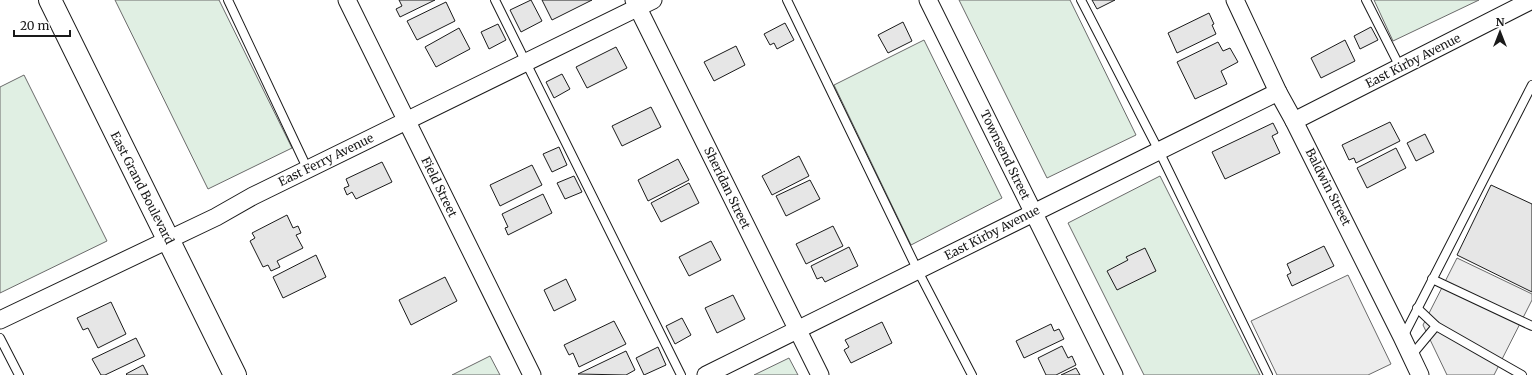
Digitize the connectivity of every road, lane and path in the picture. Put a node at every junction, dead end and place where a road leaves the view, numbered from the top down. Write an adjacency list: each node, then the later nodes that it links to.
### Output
1 (50, 0): 21 (main road, East Grand Boulevard)
2 (228, 0): 19 (lane)
3 (347, 0): 16 (street, Field Street)
4 (495, 0): 12 (lane)
5 (787, 0): 22 (lane)
6 (928, 0): 20 (street, Townsend Street)
7 (1082, 0): 18 (lane)
8 (1235, 0): 15 (street, Baldwin Street)
9 (1366, 0): 13 (lane)
10 (1532, 0): 13 (street, East Kirby Avenue)
11 (641, 2): 12 (street, East Ferry Avenue); 28 (street, Sheridan Street)
12 (527, 62): 16 (street, East Ferry Avenue); 35 (lane)
13 (1400, 67): 17 (street, East Kirby Avenue)
14 (1532, 85): 23 (lane)
15 (1278, 92): 17 (street, Baldwin Street); 18 (street, East Kirby Avenue)
16 (407, 121): 19 (street, East Ferry Avenue); 34 (street, Field Street)
17 (1294, 121): 29 (street, Baldwin Street)
18 (1159, 151): 20 (street, East Kirby Avenue); 40 (lane)
19 (308, 170): 21 (street, East Ferry Avenue)
20 (1034, 212): 22 (street, East Kirby Avenue); 39 (street, Townsend Street)
21 (168, 240): 25 (street, East Ferry Avenue); 33 (main road, East Grand Boulevard)
22 (918, 271): 28 (street, East Kirby Avenue); 38 (lane)
23 (1432, 279): 24 (lane); 27 (lane)
24 (1417, 308): 26 (lane); 29 (lane)
25 (0, 320)
26 (1436, 326): 31 (lane); 42 (lane)
27 (1532, 326)
28 (798, 330): 36 (street, East Kirby Avenue); 37 (street, Sheridan Street)
29 (1402, 337): 31 (street, Baldwin Street)
30 (0, 338): 32 (lane)
31 (1411, 356): 41 (street, Baldwin Street)
32 (19, 375)
33 (235, 375)
34 (532, 375)
35 (681, 375)
36 (706, 375)
37 (820, 375)
38 (972, 375)
39 (1114, 375)
40 (1268, 375)
41 (1419, 375)
42 (1522, 375)

